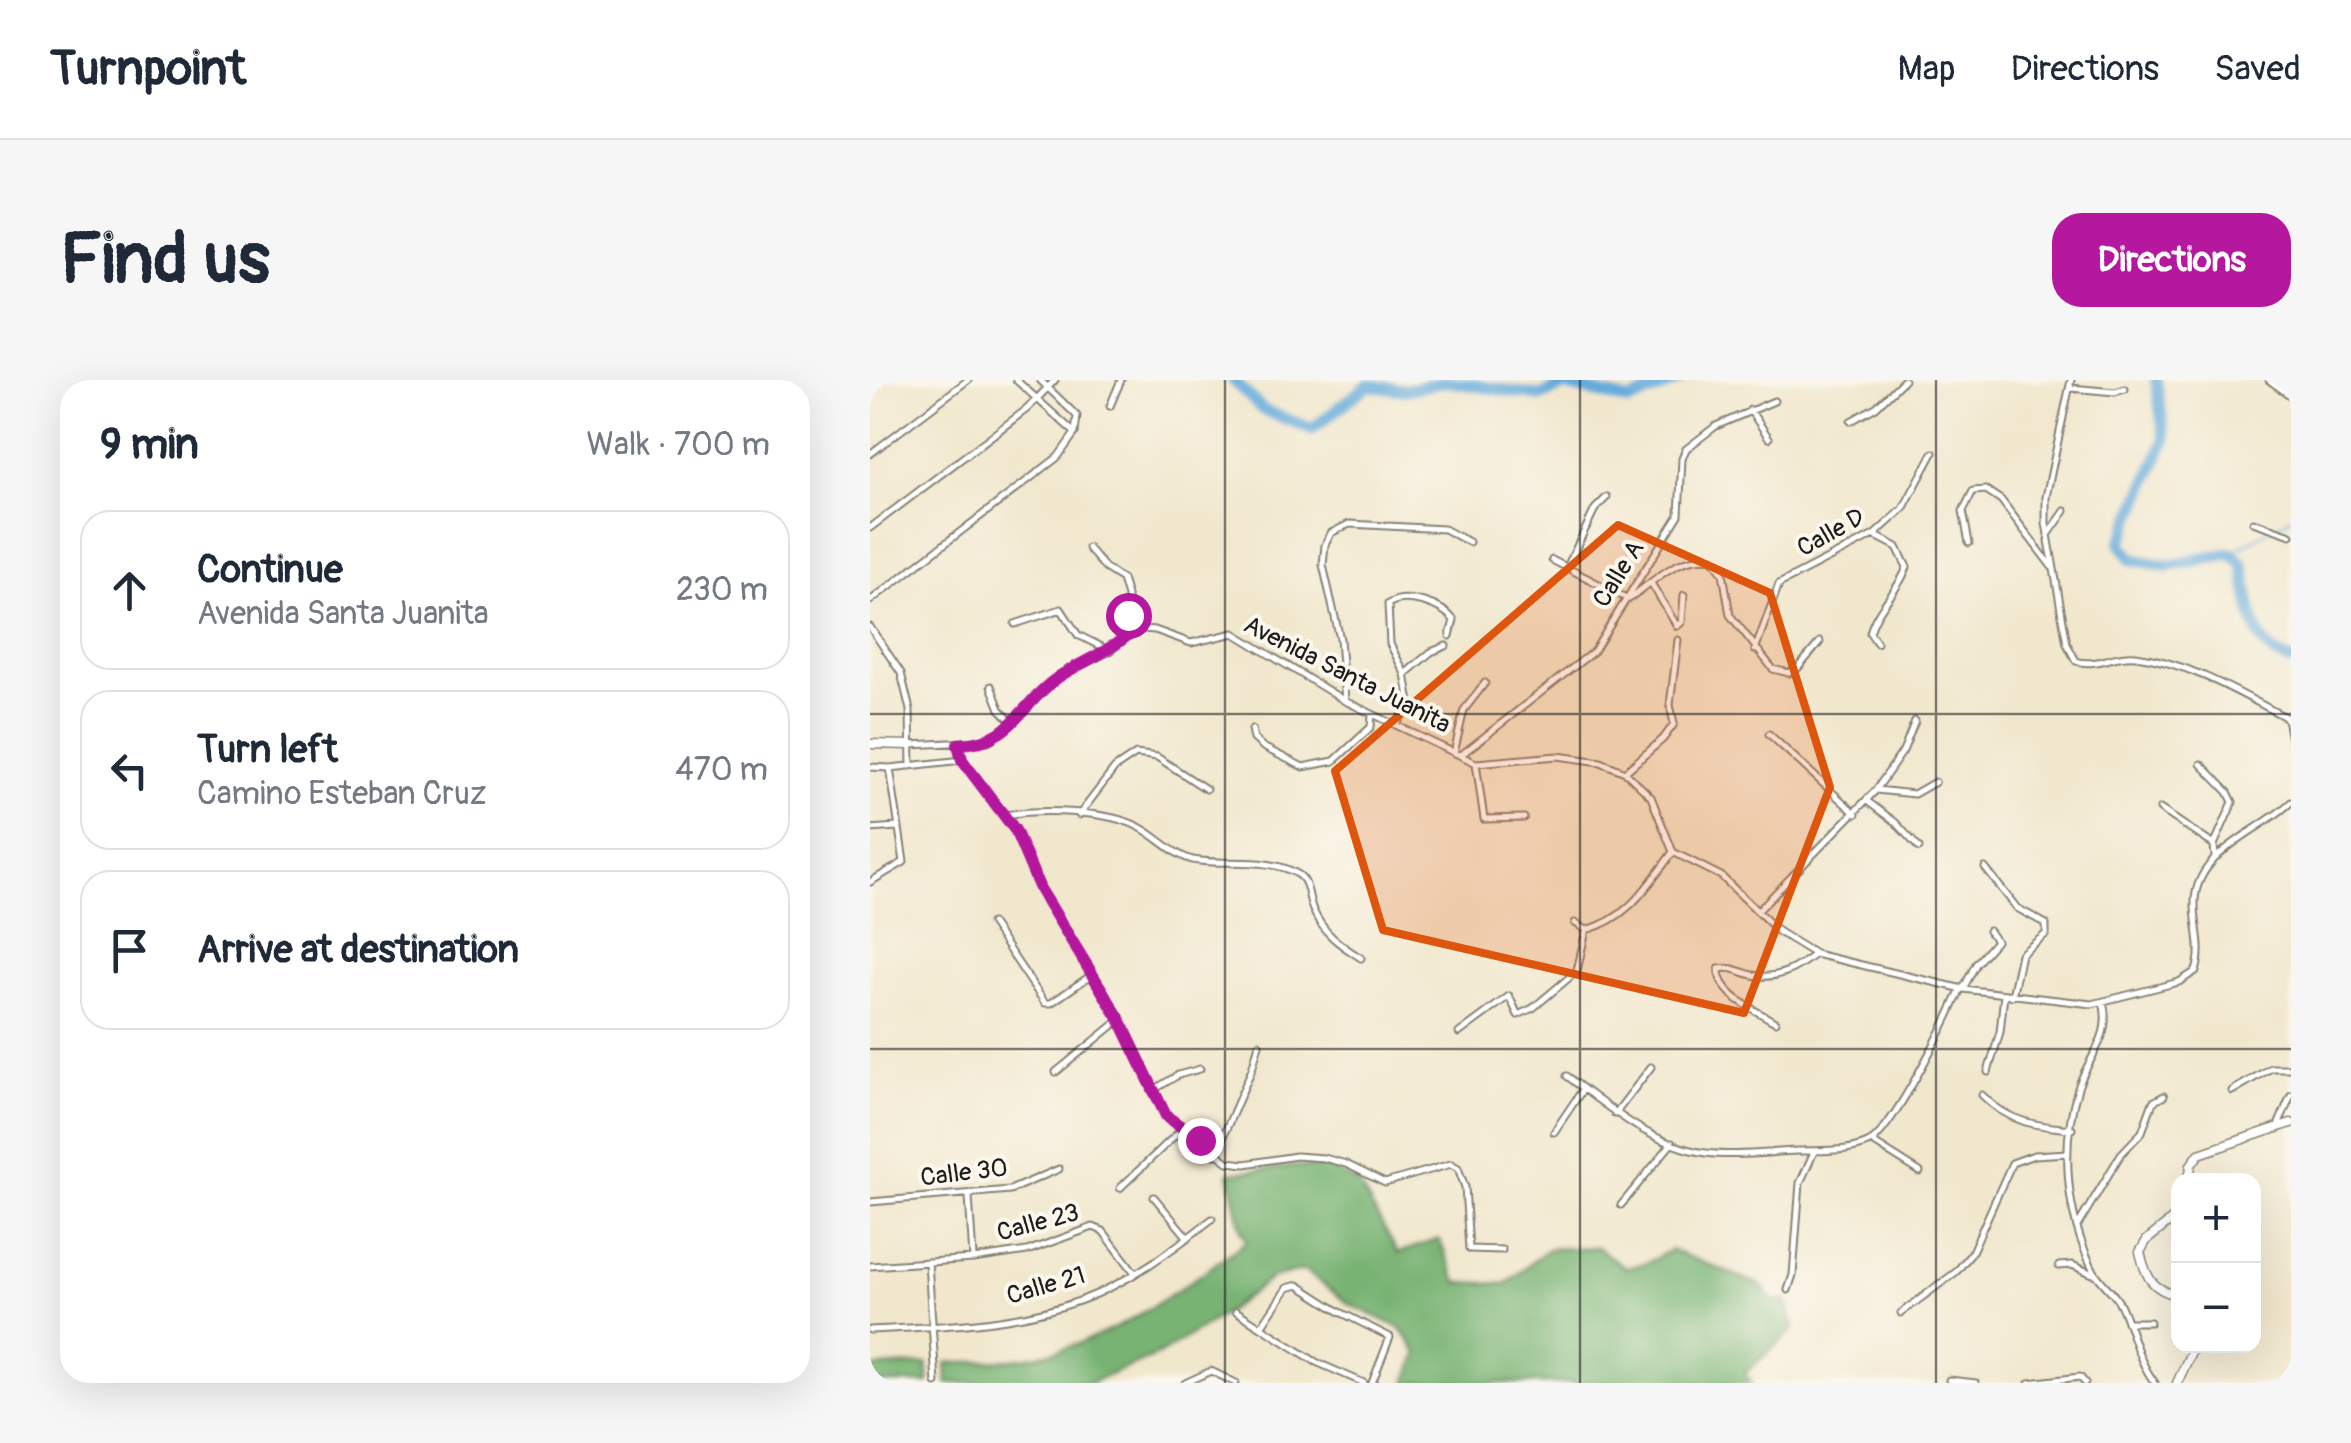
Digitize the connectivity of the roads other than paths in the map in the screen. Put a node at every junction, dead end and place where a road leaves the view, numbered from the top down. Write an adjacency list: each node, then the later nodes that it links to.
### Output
1 (968, 380): 21 (street)
2 (1016, 380): 13 (street)
3 (1040, 380): 9 (street)
4 (1055, 380): 9 (street)
5 (1121, 380): 15 (street)
6 (1904, 380): 17 (street)
7 (2071, 380): 10 (street)
8 (2268, 380): 12 (street)
9 (1048, 387): 13 (street); 18 (street)
10 (2071, 388): 11 (street); 28 (street)
11 (2124, 389)
12 (2291, 396)
13 (1037, 400): 18 (street); 25 (street)
14 (1774, 401): 16 (street, Calle A)
15 (1110, 406)
16 (1750, 410): 19 (street); 37 (street, Calle A)
17 (1851, 421)
18 (1075, 433): 38 (street)
19 (1769, 438)
20 (1933, 453): 27 (street, Calle D)
21 (870, 454)
22 (1607, 497): 33 (street)
23 (2065, 511): 28 (street)
24 (2253, 522): 26 (street)
25 (870, 528)
26 (2288, 534)
27 (1874, 535): 45 (street); 48 (street, Calle D)
28 (2048, 535): 34 (street)
29 (1468, 542): 52 (street)
30 (1968, 543): 34 (street)
31 (1088, 548): 41 (street)
32 (1552, 560): 33 (street)
33 (1567, 567): 37 (street)
34 (2054, 570): 59 (street)
35 (1651, 583): 36 (street); 37 (street); 48 (street)
36 (1684, 595)
37 (1627, 600): 63 (street, Calle A)
38 (870, 602)
39 (1016, 624): 47 (street)
40 (870, 627): 62 (street)
41 (1128, 635): 47 (street); 52 (street, Avenida Santa Juanita)
42 (1450, 636): 49 (street)
43 (1678, 640): 70 (street)
44 (1820, 642): 48 (street)
45 (1876, 643)
46 (1446, 646): 49 (street)
47 (1110, 650): 55 (street)
48 (1755, 650)
49 (1404, 674): 56 (street)
50 (1484, 684): 63 (street)
51 (992, 686): 55 (street)
52 (1345, 701): 53 (street, Avenida Santa Juanita)
53 (1372, 714): 56 (street, Avenida Santa Juanita); 57 (street)
54 (1916, 721): 73 (street)
55 (1012, 723): 61 (street)
56 (1397, 724): 63 (street, Avenida Santa Juanita)
57 (1252, 730)
58 (1769, 734): 77 (street)
59 (2291, 740)
60 (870, 744): 62 (street)
61 (958, 744): 62 (street); 64 (street)
62 (910, 745): 67 (street)
63 (1457, 754): 65 (street, Avenida Santa Juanita)
64 (962, 760): 67 (street); 79 (street)
65 (1476, 762): 70 (street, Avenida Santa Juanita); 80 (street)
66 (2201, 764): 83 (street)
67 (912, 766): 69 (street)
68 (870, 767): 69 (street)
69 (890, 768): 81 (street)
70 (1625, 772): 85 (street)
71 (1935, 782): 73 (street)
72 (1206, 790): 78 (street)
73 (1876, 790): 74 (street)
74 (1868, 801): 77 (street); 84 (street)
75 (2291, 802): 86 (street)
76 (2160, 809): 83 (street)
77 (1856, 814): 89 (street)
78 (1079, 815): 79 (street); 95 (street)
79 (1006, 816): 96 (street)
80 (1524, 818)
81 (897, 827): 82 (street); 88 (street)
82 (870, 829)
83 (2214, 846): 86 (street)
84 (1919, 848)
85 (1673, 852): 89 (street); 92 (street)
86 (2215, 858): 100 (street)
87 (1985, 868): 99 (street)
88 (870, 882)
89 (1758, 911): 94 (street)
90 (991, 923): 96 (street)
91 (1575, 923): 92 (street)
92 (1586, 930): 103 (street)
93 (1989, 931): 97 (street)
94 (1815, 954): 97 (street); 102 (street)
95 (1361, 958)
96 (1093, 974): 101 (street)
97 (1962, 988): 98 (street); 123 (street)
98 (2004, 995): 99 (street); 109 (street)
99 (2012, 996): 100 (street)
100 (2104, 1002): 120 (street)
101 (1120, 1020): 108 (street); 112 (street)
102 (1776, 1022)
103 (1459, 1032)
104 (1259, 1044): 127 (street)
105 (1651, 1067): 117 (street)
106 (2291, 1068): 113 (street)
107 (1200, 1069): 112 (street)
108 (1056, 1072)
109 (1988, 1072)
110 (1566, 1076): 111 (street)
111 (1584, 1089): 117 (street); 122 (street)
112 (1152, 1091): 119 (street)
113 (2232, 1091)
114 (1982, 1095): 120 (street)
115 (2291, 1095): 121 (street)
116 (2164, 1096): 138 (street)
117 (1615, 1114): 124 (street)
118 (2291, 1124): 121 (street)
119 (1182, 1129): 127 (street); 131 (street)
120 (2072, 1129): 126 (street)
121 (2276, 1131): 130 (street)
122 (1554, 1132)
123 (1871, 1141): 125 (street); 129 (street)
124 (1672, 1143): 125 (street); 135 (street)
125 (1815, 1150): 147 (street)
126 (2068, 1153): 138 (street); 150 (street)
127 (1216, 1156): 140 (street)
128 (1060, 1169): 132 (street, Calle 30)
129 (1920, 1172)
130 (2190, 1173)
131 (1120, 1188)
132 (970, 1196): 134 (street, Calle 30); 141 (street)
133 (1154, 1197): 139 (street)
134 (870, 1202)
135 (1621, 1205)
136 (1212, 1219): 139 (street, Calle 21)
137 (2171, 1221): 148 (street)
138 (2078, 1226): 146 (street)
139 (1188, 1238): 145 (street, Calle 21)
140 (1502, 1250)
141 (973, 1259): 142 (street, Calle 23); 145 (street, Calle 23)
142 (928, 1262): 143 (street, Calle 23); 153 (street)
143 (870, 1266)
144 (2059, 1266): 146 (street)
145 (1136, 1274): 153 (street, Calle 21)
146 (2096, 1275): 151 (street)
147 (1788, 1290)
148 (2171, 1293)
149 (1236, 1311): 154 (street)
150 (1901, 1314)
151 (2127, 1322): 152 (street); 166 (street)
152 (2150, 1322)
153 (932, 1326): 155 (street, Calle 21); 158 (street)
154 (1261, 1327): 161 (street); 162 (street)
155 (870, 1330)
156 (2191, 1353): 167 (street)
157 (1948, 1380): 163 (street)
158 (936, 1383)
159 (1184, 1383): 160 (street)
160 (1236, 1383)
161 (1364, 1383)
162 (1372, 1383)
163 (1976, 1383)
164 (2029, 1383): 165 (street)
165 (2086, 1383)
166 (2155, 1383)
167 (2177, 1383)

